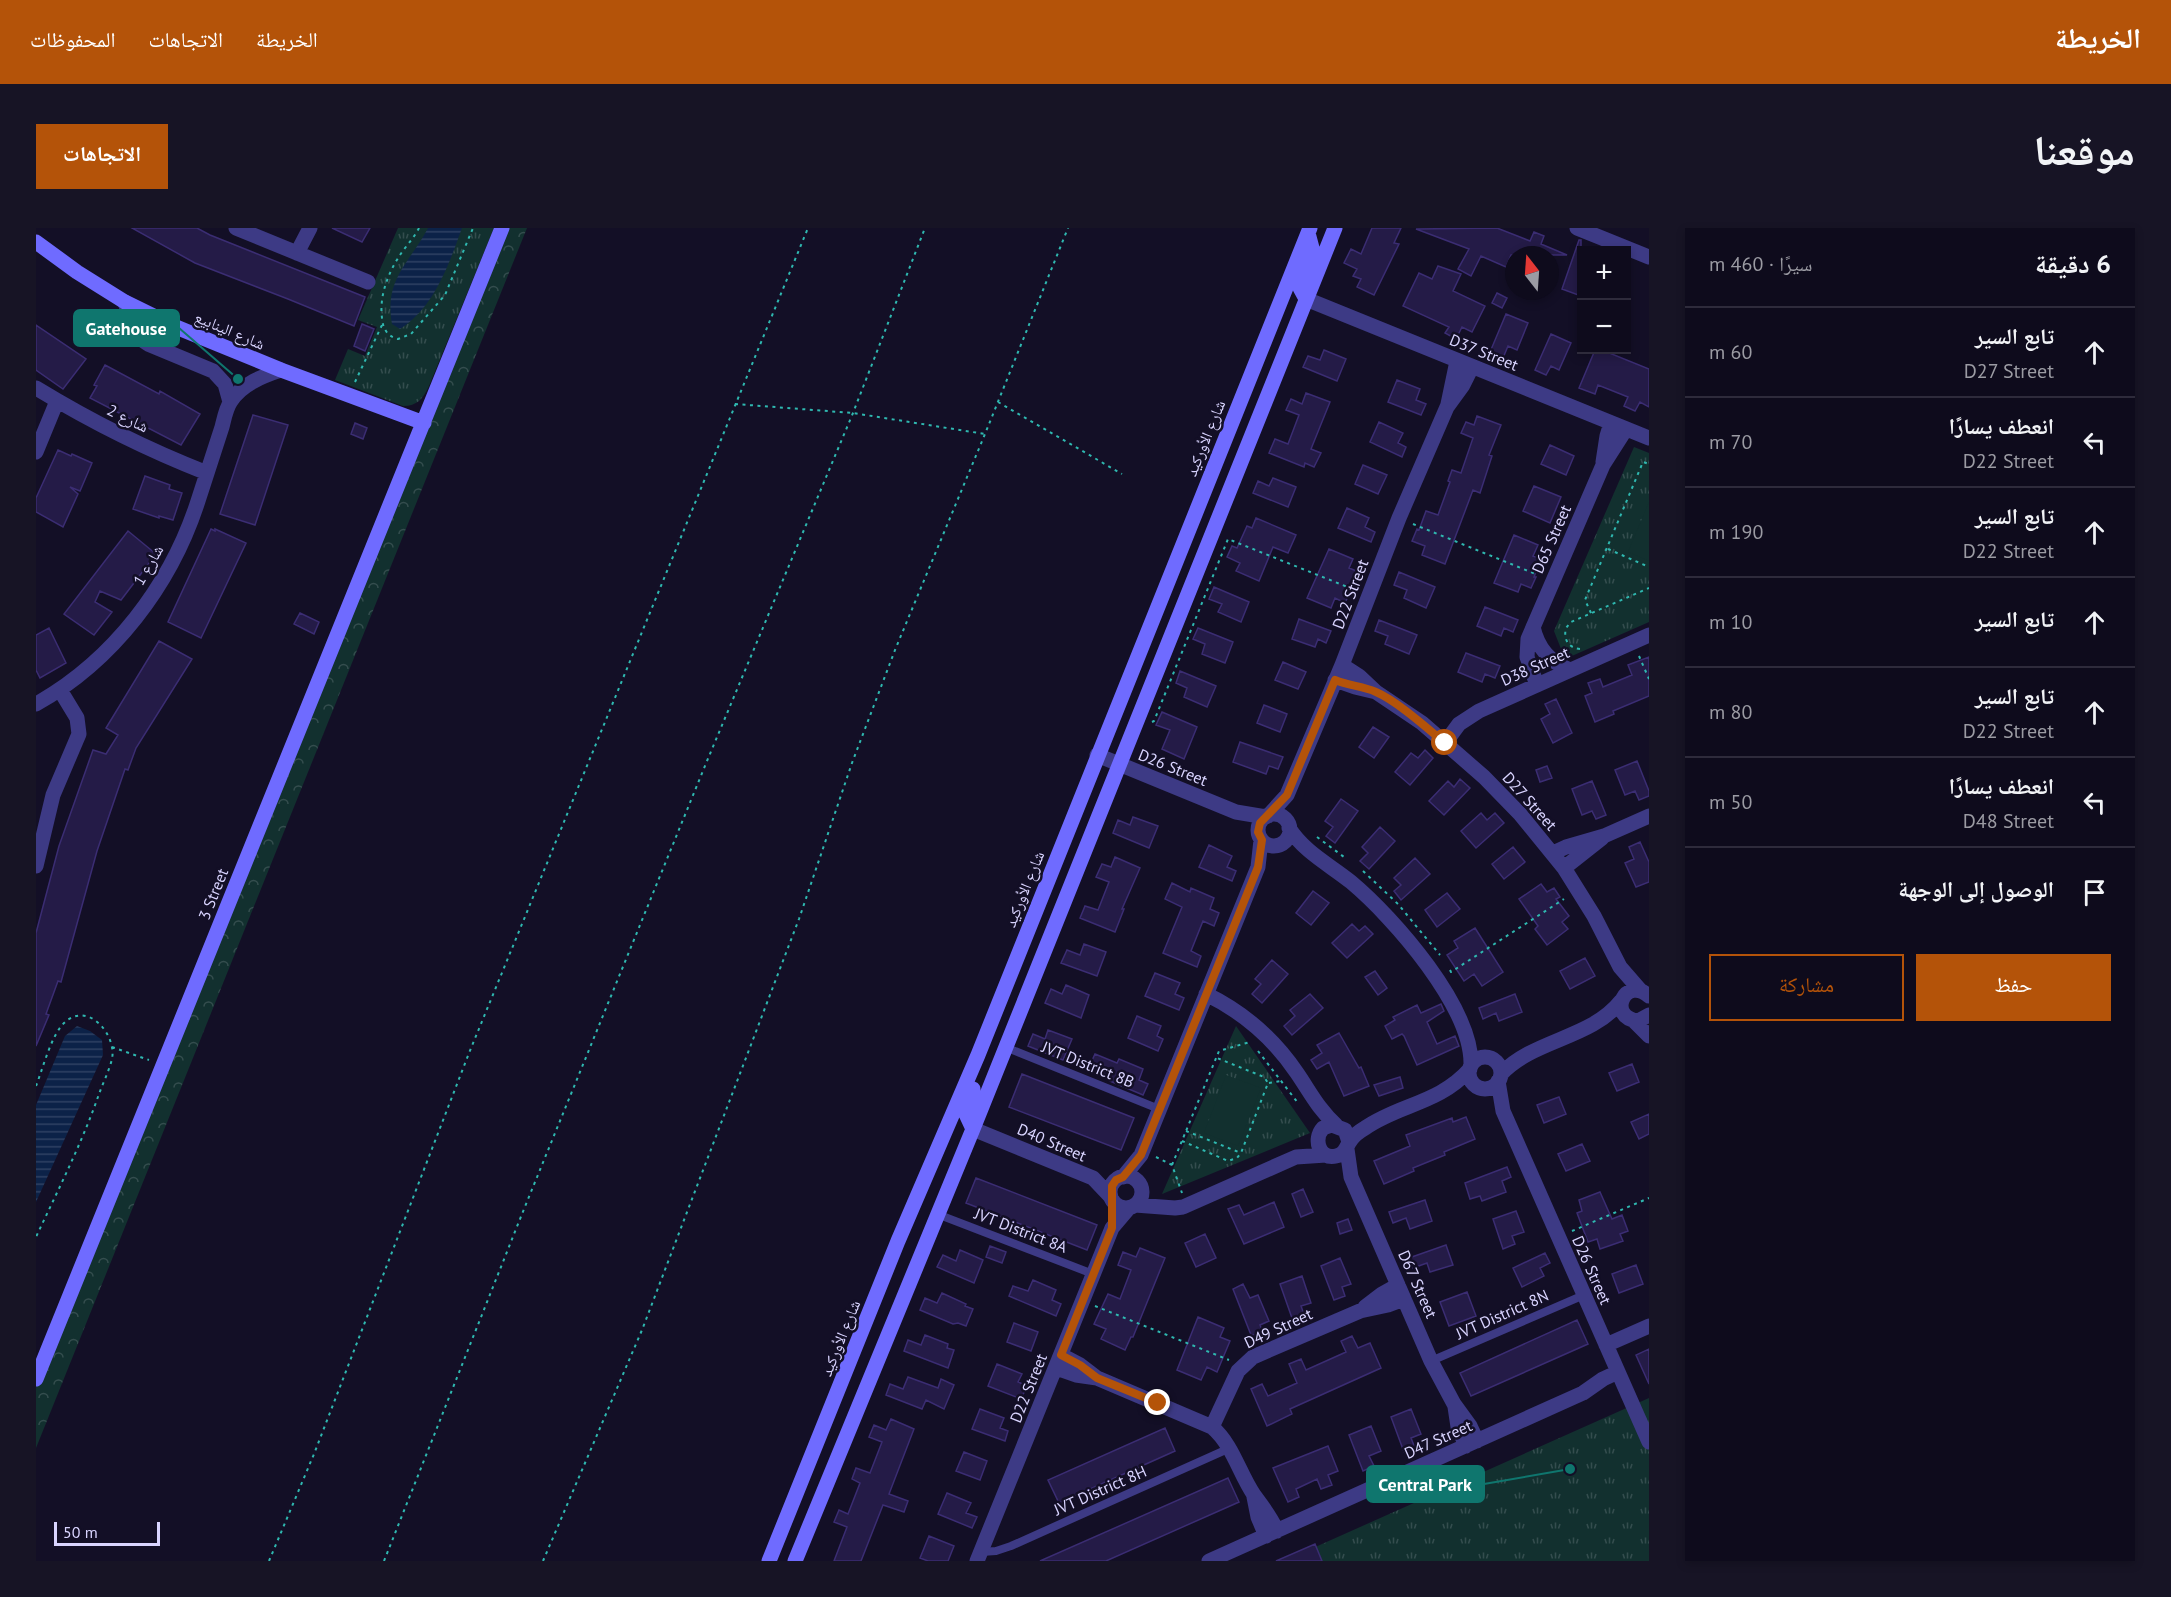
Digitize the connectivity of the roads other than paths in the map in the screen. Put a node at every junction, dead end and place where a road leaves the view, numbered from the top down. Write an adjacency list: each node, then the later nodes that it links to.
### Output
1 (236, 228): 8 (street)
2 (310, 228): 8 (street)
3 (502, 228): 18 (street, 3 Street)
4 (1335, 228): 11 (street)
5 (1577, 228): 9 (street)
6 (1309, 231): 11 (street); 35 (street, شارع الأوركيد)
7 (36, 242): 12 (street, شارع الينابيع)
8 (297, 253): 10 (street)
9 (1649, 257)
10 (368, 282)
11 (1306, 299): 13 (street, D37 Street); 36 (street)
12 (125, 302): 14 (street, شارع الينابيع); 17 (street)
13 (1465, 364): 19 (street, D37 Street); 27 (street, D22 Street)
14 (281, 370): 17 (street); 18 (street, شارع الينابيع)
15 (36, 388): 16 (street, شارع 2)
16 (57, 400): 22 (street); 24 (street, شارع 2)
17 (230, 402): 24 (street, شارع 1)
18 (424, 423): 95 (street, 3 Street)
19 (1611, 423): 20 (street, D37 Street); 23 (street, D65 Street)
20 (1626, 429): 21 (street, D37 Street); 23 (street, D65 Street)
21 (1649, 438)
22 (36, 452)
23 (1603, 465): 25 (street, D65 Street)
24 (207, 473): 31 (street, شارع 1)
25 (1533, 627): 28 (street); 30 (street, D65 Street)
26 (1649, 635): 28 (street, D38 Street)
27 (1342, 665): 29 (street, D22 Street); 32 (street, D27 Street)
28 (1570, 670): 30 (street, D38 Street)
29 (1335, 680): 32 (street, D27 Street); 37 (street, D22 Street)
30 (1537, 685): 34 (street, D38 Street)
31 (60, 690): 33 (street, شارع 1); 47 (street)
32 (1376, 692): 34 (street, D27 Street)
33 (36, 704)
34 (1445, 743): 46 (street, D27 Street)
35 (1097, 755): 36 (street, D26 Street); 60 (street, شارع الأوركيد)
36 (1118, 764): 38 (street, D26 Street); 59 (street)
37 (1287, 795): 39 (street, D22 Street); 41 (street, D22 Street)
38 (1236, 812): 39 (street, D26 Street); 42 (street, D26 Street)
39 (1267, 816): 41 (street); 42 (street)
40 (1649, 816): 43 (street)
41 (1289, 826): 44 (street); 45 (street)
42 (1260, 836): 44 (street); 48 (street)
43 (1604, 836): 46 (street); 49 (street)
44 (1279, 845): 45 (street); 48 (street)
45 (1308, 850): 57 (street)
46 (1552, 853): 49 (street, D27 Street)
47 (36, 866)
48 (1258, 867): 52 (street)
49 (1564, 868): 50 (street, D27 Street)
50 (1620, 967): 51 (street, D27 Street); 53 (street, D27 Street)
51 (1645, 992): 53 (street)
52 (1206, 994): 67 (street); 68 (street)
53 (1622, 999): 55 (street, D27 Street); 56 (street)
54 (1649, 1015): 55 (street)
55 (1632, 1020): 56 (street); 58 (street)
56 (1597, 1023): 61 (street)
57 (1467, 1035): 62 (street); 63 (street)
58 (1649, 1036)
59 (1005, 1047): 68 (lane, JVT District 8B); 72 (street)
60 (978, 1055): 72 (street); 102 (street, شارع الأوركيد)
61 (1521, 1057): 62 (street); 64 (street)
62 (1490, 1058): 63 (street); 64 (street)
63 (1470, 1068): 65 (street); 66 (street)
64 (1500, 1078): 65 (street); 69 (street, D26 Street)
65 (1481, 1088): 66 (street); 69 (street, D26 Street)
66 (1448, 1089): 70 (street)
67 (1309, 1103): 71 (street); 73 (street)
68 (1160, 1108): 75 (street)
69 (1503, 1111): 89 (street, D26 Street)
70 (1369, 1125): 71 (street); 74 (street)
71 (1338, 1126): 73 (street); 74 (street)
72 (973, 1128): 79 (street, D40 Street); 85 (street)
73 (1318, 1135): 76 (street); 77 (street)
74 (1348, 1145): 76 (street); 78 (street, D67 Street)
75 (1141, 1152): 80 (street); 81 (street)
76 (1329, 1156): 77 (street); 78 (street, D67 Street)
77 (1296, 1157): 83 (street)
78 (1351, 1177): 88 (street, D67 Street)
79 (1093, 1178): 80 (street); 82 (street, D40 Street)
80 (1120, 1178): 81 (street); 82 (street)
81 (1140, 1187): 83 (street); 84 (street)
82 (1112, 1199): 84 (street); 86 (street, D22 Street)
83 (1157, 1206): 84 (street)
84 (1132, 1207): 86 (street, D22 Street)
85 (938, 1214): 87 (lane, JVT District 8A); 103 (street)
86 (1112, 1228): 87 (street, D22 Street)
87 (1094, 1274): 93 (street, D22 Street)
88 (1401, 1292): 92 (street, D67 Street); 96 (street, D49 Street)
89 (1584, 1295): 91 (street, D26 Street); 92 (lane, JVT District 8N)
90 (1649, 1326): 91 (street)
91 (1606, 1345): 94 (street, D26 Street)
92 (1431, 1361): 98 (street, D67 Street)
93 (1058, 1362): 96 (street); 101 (street, D22 Street)
94 (1620, 1378): 97 (street, D26 Street); 98 (street, D47 Street)
95 (36, 1379)
96 (1212, 1427): 99 (street)
97 (1649, 1442)
98 (1472, 1444): 100 (street, D47 Street)
99 (1230, 1448): 100 (street); 101 (lane, JVT District 8H)
100 (1272, 1533): 104 (street, D47 Street)
101 (979, 1556)
102 (769, 1561)
103 (795, 1561)
104 (1209, 1561)

